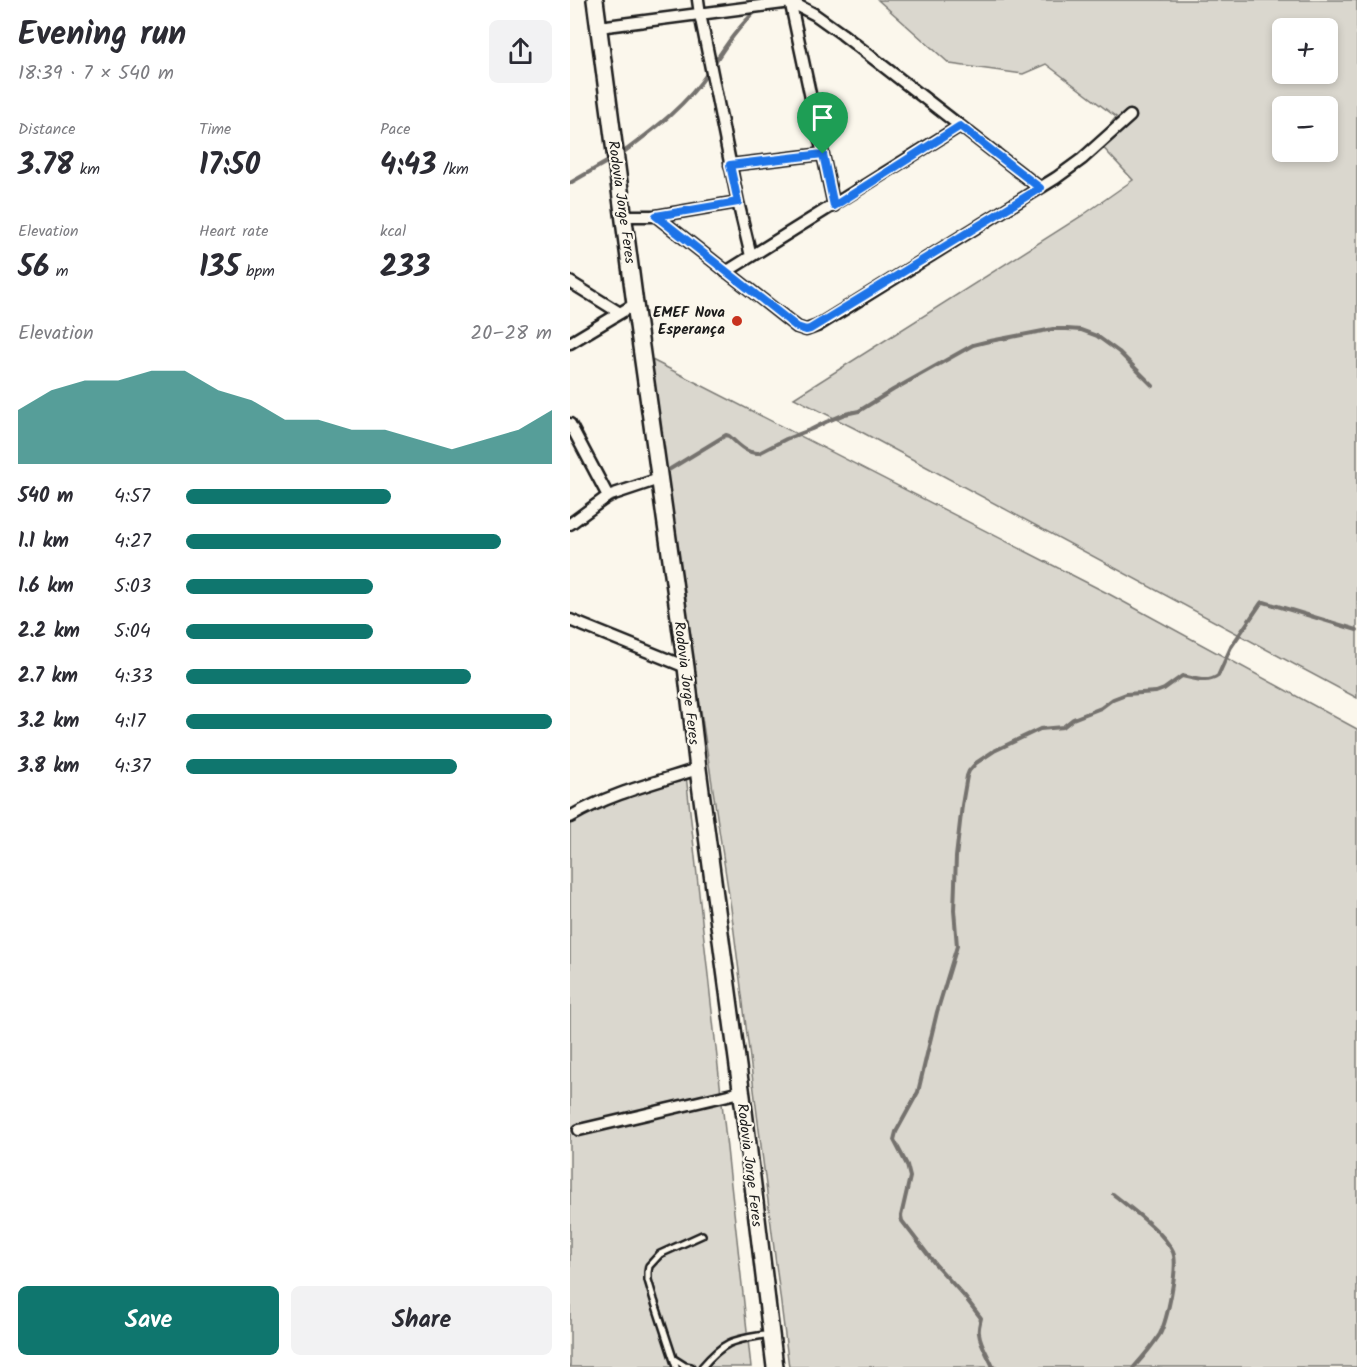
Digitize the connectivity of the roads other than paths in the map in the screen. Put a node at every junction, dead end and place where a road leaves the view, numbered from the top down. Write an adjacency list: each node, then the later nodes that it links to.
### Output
1 (595, 0): 5 (main road, Rodovia Jorge Feres)
2 (699, 0): 4 (street)
3 (791, 1): 4 (street); 7 (street); 8 (street)
4 (700, 14): 5 (street); 9 (street)
5 (599, 27): 13 (main road, Rodovia Jorge Feres)
6 (1130, 116): 10 (street)
7 (960, 126): 10 (street); 12 (street)
8 (823, 154): 9 (street); 12 (street)
9 (730, 165): 11 (street)
10 (1040, 188): 16 (street)
11 (738, 202): 14 (street); 15 (street)
12 (834, 206): 15 (street)
13 (623, 216): 14 (street); 18 (main road, Rodovia Jorge Feres)
14 (656, 216): 16 (street)
15 (751, 256): 16 (street)
16 (726, 273)
17 (570, 282): 19 (street)
18 (635, 304): 19 (street); 22 (main road, Rodovia Jorge Feres)
19 (621, 313): 20 (street)
20 (570, 343)
21 (570, 424): 23 (street)
22 (659, 479): 23 (street); 26 (main road, Rodovia Jorge Feres)
23 (608, 496): 24 (street)
24 (570, 524)
25 (570, 620): 26 (street)
26 (686, 667): 27 (main road, Rodovia Jorge Feres)
27 (698, 769): 28 (street); 29 (main road, Rodovia Jorge Feres)
28 (570, 817)
29 (741, 1092): 30 (street); 32 (main road, Rodovia Jorge Feres)
30 (579, 1130)
31 (702, 1235): 33 (lane)
32 (771, 1334): 36 (lane); 37 (main road, Rodovia Jorge Feres)
33 (673, 1359): 34 (lane); 35 (lane)
34 (676, 1367)
35 (692, 1367)
36 (702, 1367)
37 (776, 1367)

